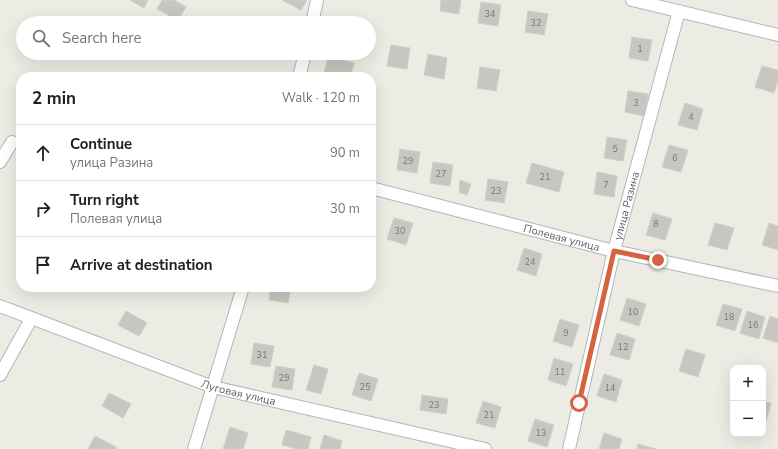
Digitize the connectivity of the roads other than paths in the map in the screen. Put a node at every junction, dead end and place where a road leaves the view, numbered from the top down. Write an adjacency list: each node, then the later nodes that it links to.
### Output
1 (318, 0): 4 (street)
2 (632, 0): 3 (street)
3 (679, 11): 5 (street); 11 (street, улица Разина)
4 (314, 16)
5 (778, 35)
6 (304, 60): 7 (street)
7 (301, 72)
8 (12, 142): 9 (street)
9 (0, 162)
10 (376, 189): 11 (street, Полевая улица)
11 (614, 251): 12 (street, Полевая улица); 20 (street, улица Разина)
12 (778, 286)
13 (242, 292): 17 (street)
14 (0, 306): 15 (street, Луговая улица)
15 (31, 319): 16 (street); 17 (street, Луговая улица)
16 (0, 375)
17 (213, 387): 18 (street); 19 (street, Луговая улица)
18 (194, 449)
19 (485, 449)
20 (568, 449)

